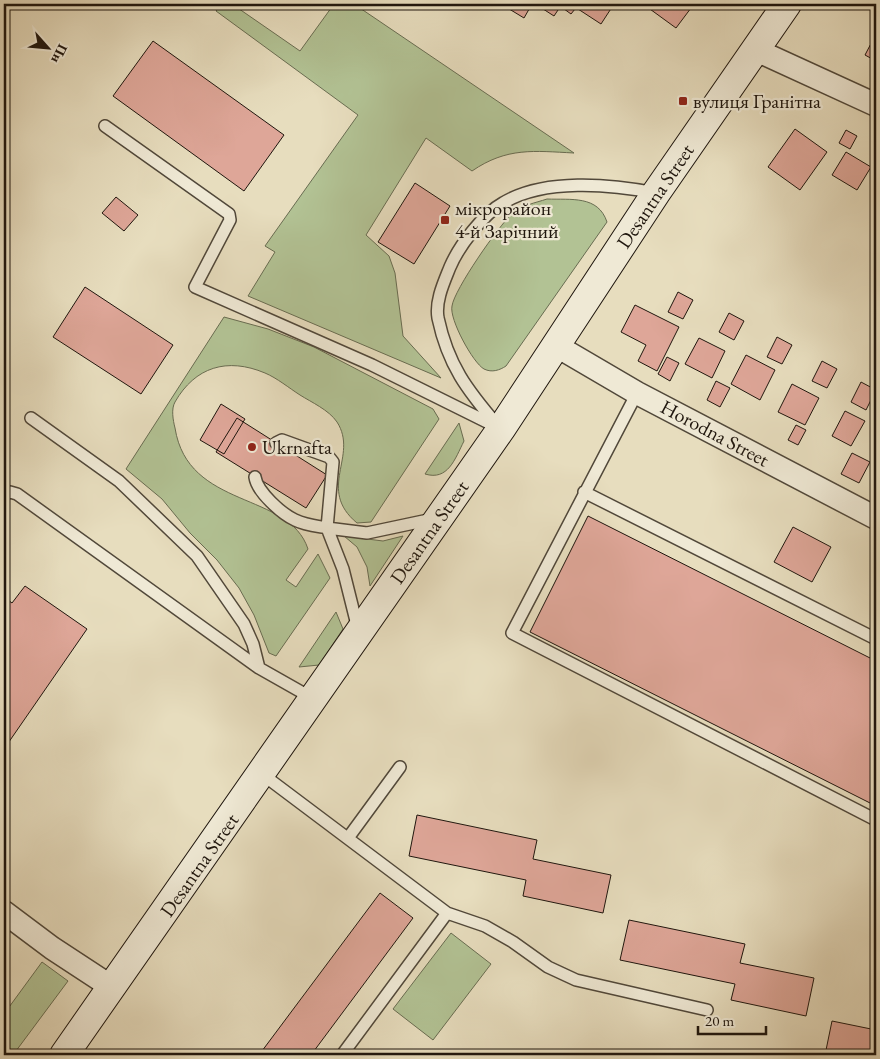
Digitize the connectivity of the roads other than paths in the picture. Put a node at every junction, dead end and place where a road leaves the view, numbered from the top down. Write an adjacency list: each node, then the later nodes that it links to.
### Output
1 (787, 4): 2 (main road, Desantna Street)
2 (756, 50): 3 (street); 5 (main road, Desantna Street)
3 (876, 105)
4 (104, 126): 9 (lane)
5 (656, 193): 6 (main road, Desantna Street); 9 (lane)
6 (555, 345): 7 (street, Horodna Street); 9 (main road, Desantna Street)
7 (637, 393): 12 (lane); 15 (street, Horodna Street)
8 (31, 418): 19 (lane)
9 (501, 429): 14 (main road, Desantna Street)
10 (276, 443): 16 (lane)
11 (255, 477): 16 (lane)
12 (584, 492): 18 (lane); 23 (lane)
13 (4, 495): 19 (lane)
14 (440, 517): 16 (lane); 17 (main road, Desantna Street)
15 (876, 518)
16 (327, 528): 17 (lane)
17 (360, 633): 20 (main road, Desantna Street)
18 (876, 639)
19 (259, 668): 20 (lane)
20 (314, 699): 22 (main road, Desantna Street)
21 (400, 768): 24 (lane)
22 (262, 774): 24 (lane); 27 (main road, Desantna Street)
23 (876, 820)
24 (348, 838): 26 (lane)
25 (4, 912): 27 (street)
26 (448, 913): 28 (lane); 30 (lane)
27 (114, 988): 29 (main road, Desantna Street)
28 (707, 1010)
29 (64, 1055)
30 (342, 1055)

